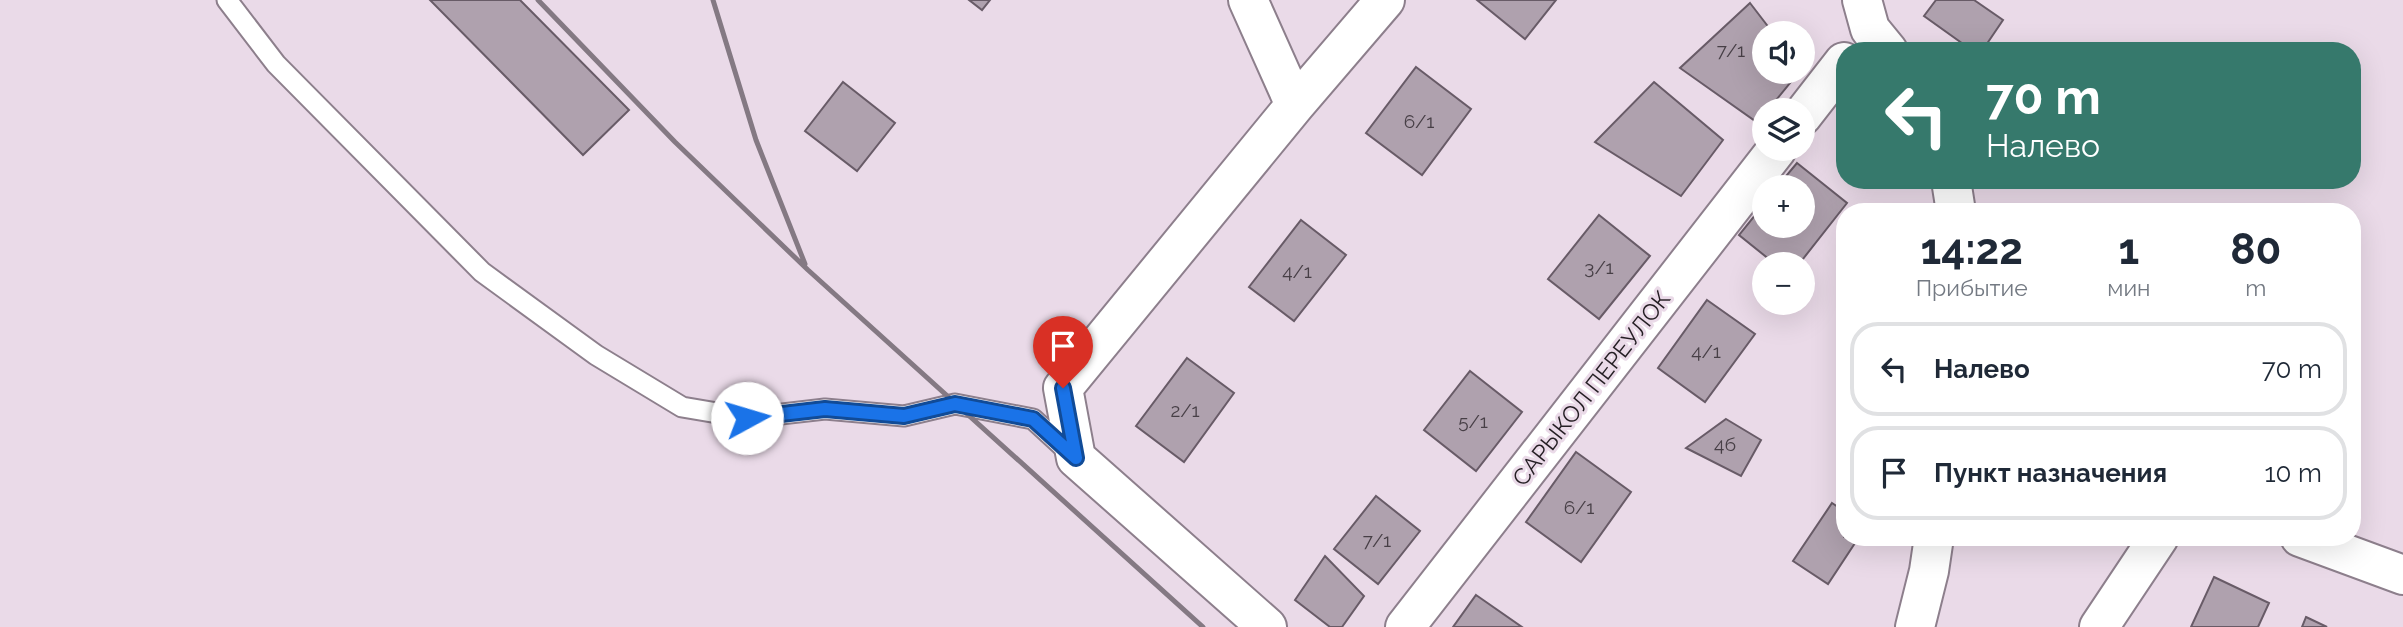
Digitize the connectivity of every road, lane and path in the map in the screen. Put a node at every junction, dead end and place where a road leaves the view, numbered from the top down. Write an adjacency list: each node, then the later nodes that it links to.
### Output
1 (227, 0): 8 (lane)
2 (1248, 0): 6 (street)
3 (1385, 0): 6 (street)
4 (1836, 72): 5 (street)
5 (1815, 99)
6 (1294, 105): 8 (street)
7 (1768, 161): 14 (street, САРЫКОЛ ПЕРЕУЛОК)
8 (1076, 458): 13 (street)
9 (1933, 546): 15 (street)
10 (2153, 546): 16 (street)
11 (2324, 546): 12 (street)
12 (2403, 575)
13 (1267, 627)
14 (1405, 627)
15 (1915, 627)
16 (2099, 627)

